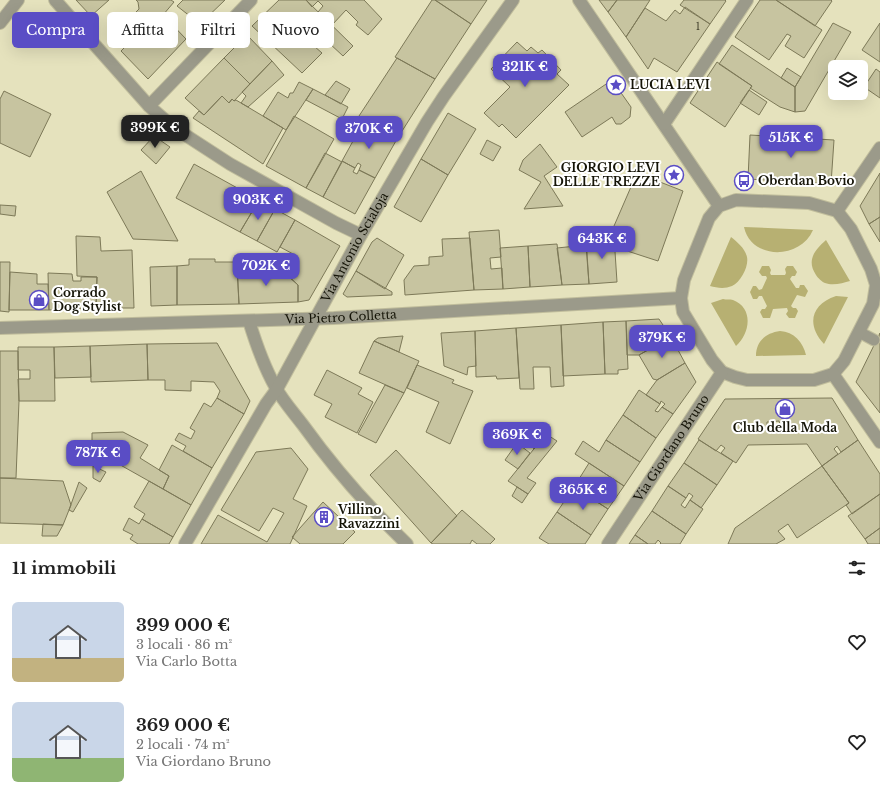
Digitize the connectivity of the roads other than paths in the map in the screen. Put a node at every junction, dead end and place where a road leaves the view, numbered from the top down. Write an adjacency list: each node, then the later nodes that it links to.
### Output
1 (18, 0): 7 (street)
2 (55, 0): 8 (street)
3 (251, 0): 8 (street)
4 (513, 0): 13 (street, Via Antonio Scialoja)
5 (579, 0): 9 (street)
6 (747, 0): 9 (street)
7 (0, 23)
8 (149, 106): 13 (street)
9 (664, 124): 11 (street)
10 (880, 148): 12 (street)
11 (719, 206): 12 (street); 15 (street)
12 (837, 211): 14 (street)
13 (361, 235): 16 (street, Via Antonio Scialoja)
14 (878, 285): 19 (street)
15 (681, 298): 16 (street, Via Pietro Colletta); 21 (street)
16 (314, 319): 17 (street, Via Pietro Colletta); 23 (street, Via Antonio Scialoja)
17 (249, 321): 18 (street, Via Pietro Colletta); 23 (street)
18 (0, 328)
19 (859, 332): 20 (lane); 22 (street)
20 (874, 340)
21 (722, 372): 22 (street); 27 (street, Via Giordano Bruno)
22 (833, 374): 24 (street)
23 (277, 390): 25 (street, Via Antonio Scialoja); 26 (street)
24 (880, 442)
25 (185, 544)
26 (407, 544)
27 (608, 544)

